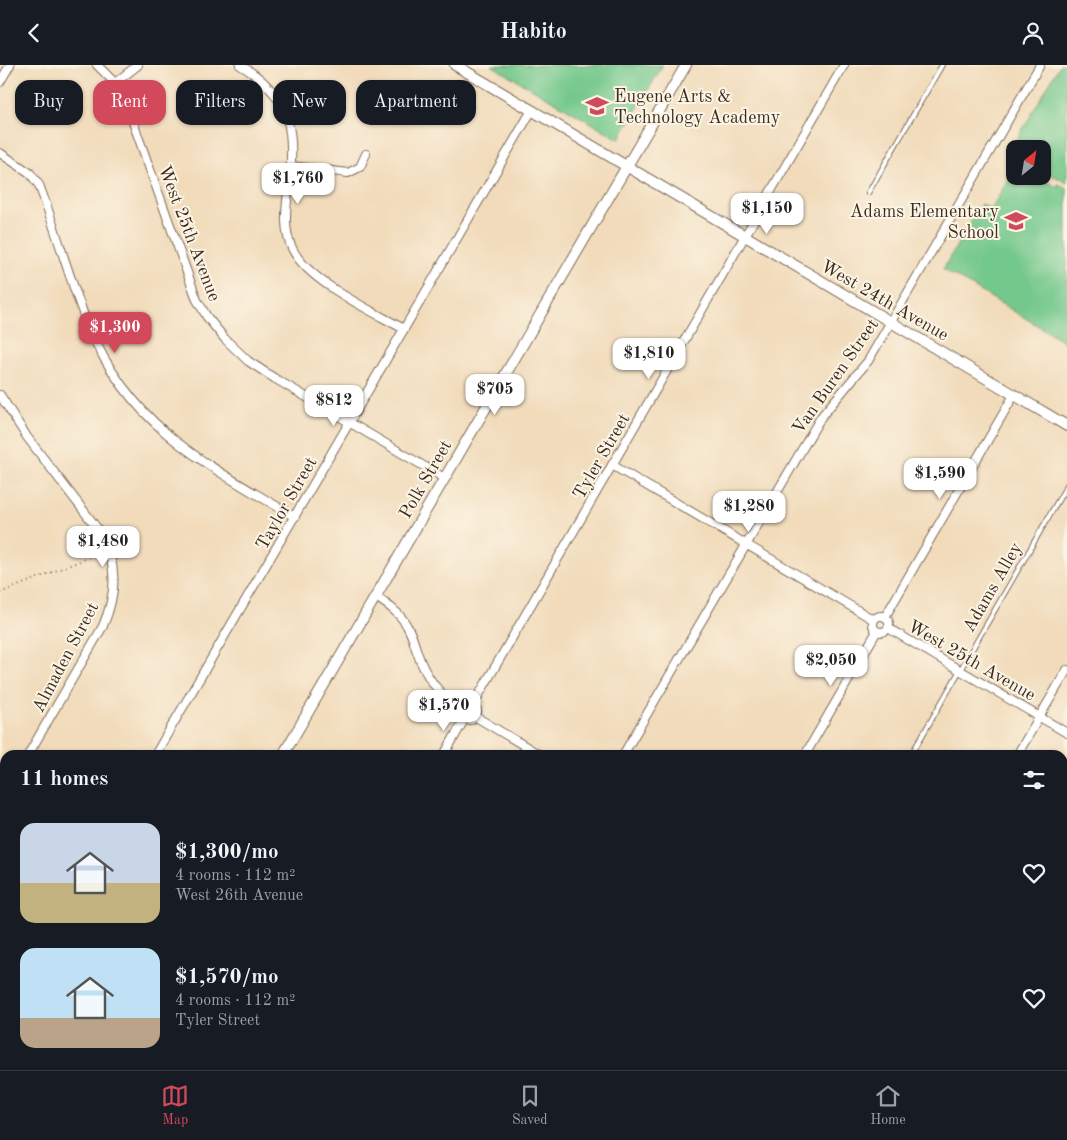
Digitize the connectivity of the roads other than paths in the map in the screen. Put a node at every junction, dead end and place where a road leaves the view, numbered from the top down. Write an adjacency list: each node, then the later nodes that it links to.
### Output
1 (10, 65): 12 (street)
2 (97, 65): 10 (street, West 25th Avenue)
3 (138, 65): 11 (street)
4 (240, 65): 17 (street)
5 (455, 65): 13 (street, West 24th Avenue)
6 (686, 65): 18 (street, Polk Street)
7 (844, 65): 20 (street, Tyler Street)
8 (942, 65): 19 (lane)
9 (1040, 65): 21 (street, Van Buren Street)
10 (112, 80)
11 (119, 80)
12 (0, 82)
13 (532, 110): 18 (street, West 24th Avenue); 22 (street, Taylor Street)
14 (134, 125): 25 (street, West 25th Avenue)
15 (0, 153): 30 (street)
16 (366, 153): 17 (street)
17 (292, 166): 22 (street)
18 (627, 167): 20 (street, West 24th Avenue); 28 (street, Polk Street)
19 (868, 193)
20 (745, 237): 21 (street, West 24th Avenue); 27 (street, Tyler Street)
21 (891, 322): 24 (street, West 24th Avenue); 31 (street, Van Buren Street)
22 (404, 329): 25 (street, Taylor Street)
23 (0, 395): 45 (street, Almaden Street)
24 (1014, 395): 26 (street, West 24th Avenue); 33 (street)
25 (350, 423): 28 (street, West 25th Avenue); 30 (street, Taylor Street)
26 (1067, 426)
27 (612, 465): 31 (street); 39 (street, Tyler Street)
28 (444, 479): 32 (street, Polk Street)
29 (1067, 485): 37 (lane, Adams Alley)
30 (295, 517): 46 (street, Taylor Street)
31 (747, 544): 34 (street); 50 (street, Van Buren Street)
32 (376, 597): 40 (street); 47 (street, Polk Street)
33 (885, 617): 34 (street); 35 (street)
34 (874, 620): 36 (street)
35 (888, 628): 36 (street); 37 (street, West 25th Avenue)
36 (877, 631): 51 (street)
37 (959, 670): 42 (street, West 25th Avenue); 52 (lane, Adams Alley)
38 (1067, 670): 42 (street)
39 (473, 705): 40 (street); 41 (street)
40 (461, 708): 43 (street)
41 (476, 717): 43 (street); 49 (street)
42 (1040, 717): 44 (street, West 25th Avenue); 53 (street)
43 (464, 719): 48 (street)
44 (1067, 733)
45 (31, 750)
46 (159, 750)
47 (286, 750)
48 (447, 750)
49 (532, 750)
50 (626, 750)
51 (808, 750)
52 (913, 750)
53 (1020, 750)

